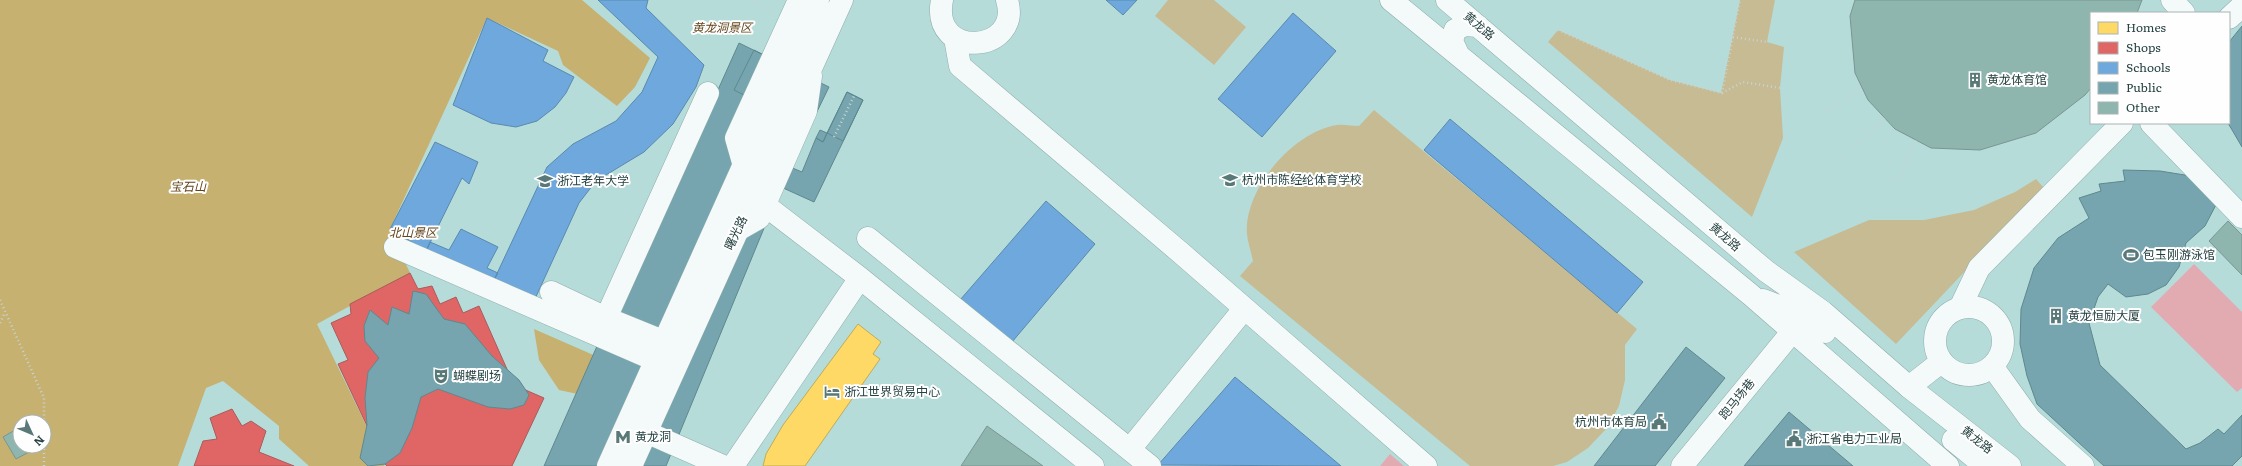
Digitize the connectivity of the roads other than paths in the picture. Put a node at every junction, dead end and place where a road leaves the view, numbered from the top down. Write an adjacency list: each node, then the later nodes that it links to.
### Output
1 (799, 0): 18 (main road)
2 (818, 0): 18 (main road, 曙光路)
3 (842, 0): 19 (main road, 曙光路)
4 (942, 0): 13 (main road)
5 (1007, 0): 13 (main road)
6 (1391, 0): 14 (main road)
7 (1447, 0): 12 (main road, 黄龙路)
8 (2172, 0): 10 (main road)
9 (2242, 6): 11 (main road)
10 (2183, 12)
11 (2230, 17)
12 (1478, 26): 14 (main road); 33 (main road, 黄龙路)
13 (955, 38): 27 (main road)
14 (1458, 54): 25 (main road)
15 (708, 93): 28 (main road)
16 (2121, 124): 26 (main road)
17 (2152, 124): 20 (main road)
18 (744, 166): 30 (main road, 曙光路)
19 (759, 201): 23 (main road); 34 (main road, 曙光路)
20 (2242, 217)
21 (868, 238): 35 (main road)
22 (395, 247): 30 (main road)
23 (860, 278): 39 (main road); 40 (main road)
24 (551, 292): 28 (main road)
25 (1751, 295): 29 (main road); 45 (main road)
26 (1960, 308): 31 (main road); 32 (main road)
27 (1244, 309): 35 (main road); 42 (main road)
28 (606, 318): 30 (main road)
29 (1792, 332): 43 (main road, 跑马场巷); 44 (main road)
30 (661, 351): 36 (main road, 曙光路)
31 (1941, 362): 32 (main road); 33 (main road)
32 (1992, 366): 47 (main road)
33 (1909, 388): 46 (main road, 黄龙路)
34 (646, 432): 37 (main road, 曙光路); 38 (main road)
35 (1130, 449): 41 (main road)
36 (608, 466)
37 (631, 466)
38 (722, 466)
39 (733, 466)
40 (1093, 466)
41 (1150, 466)
42 (1426, 466)
43 (1682, 466)
44 (1948, 466)
45 (1985, 466)
46 (2010, 466)
47 (2083, 466)

